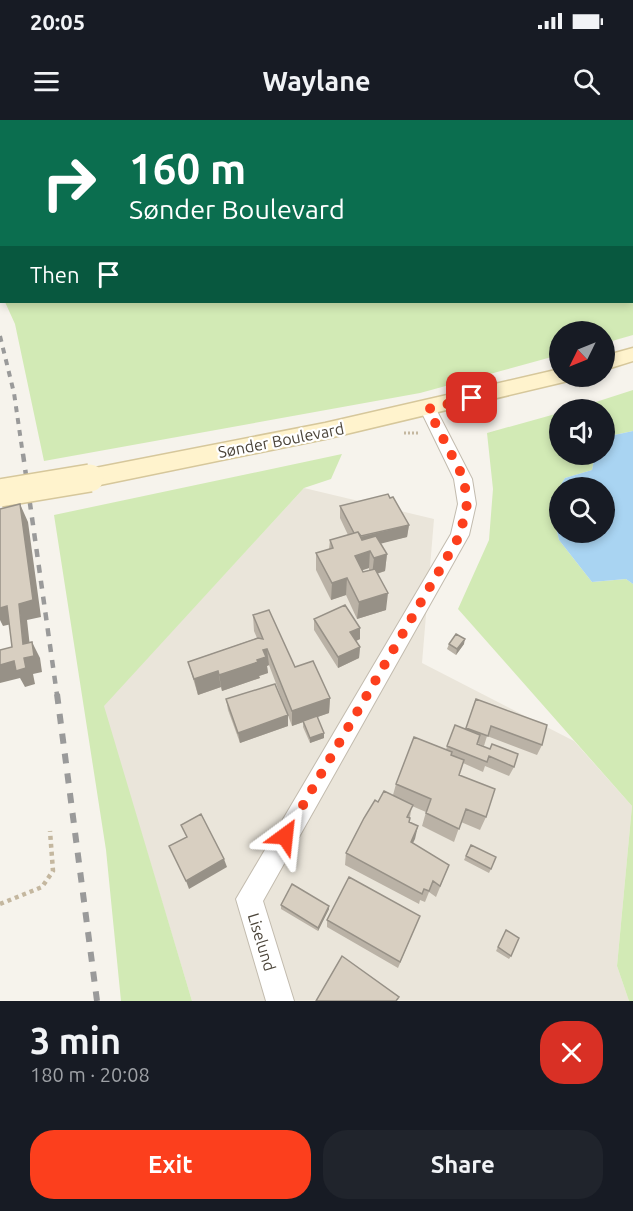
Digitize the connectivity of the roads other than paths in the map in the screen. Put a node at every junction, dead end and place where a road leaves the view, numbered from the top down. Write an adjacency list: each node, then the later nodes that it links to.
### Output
1 (633, 354): 2 (street)
2 (615, 360)
3 (549, 379): 4 (street, Sønder Boulevard)
4 (428, 409): 5 (street, Sønder Boulevard, bridge); 6 (street, Liselund)
5 (0, 493)
6 (280, 1001)

